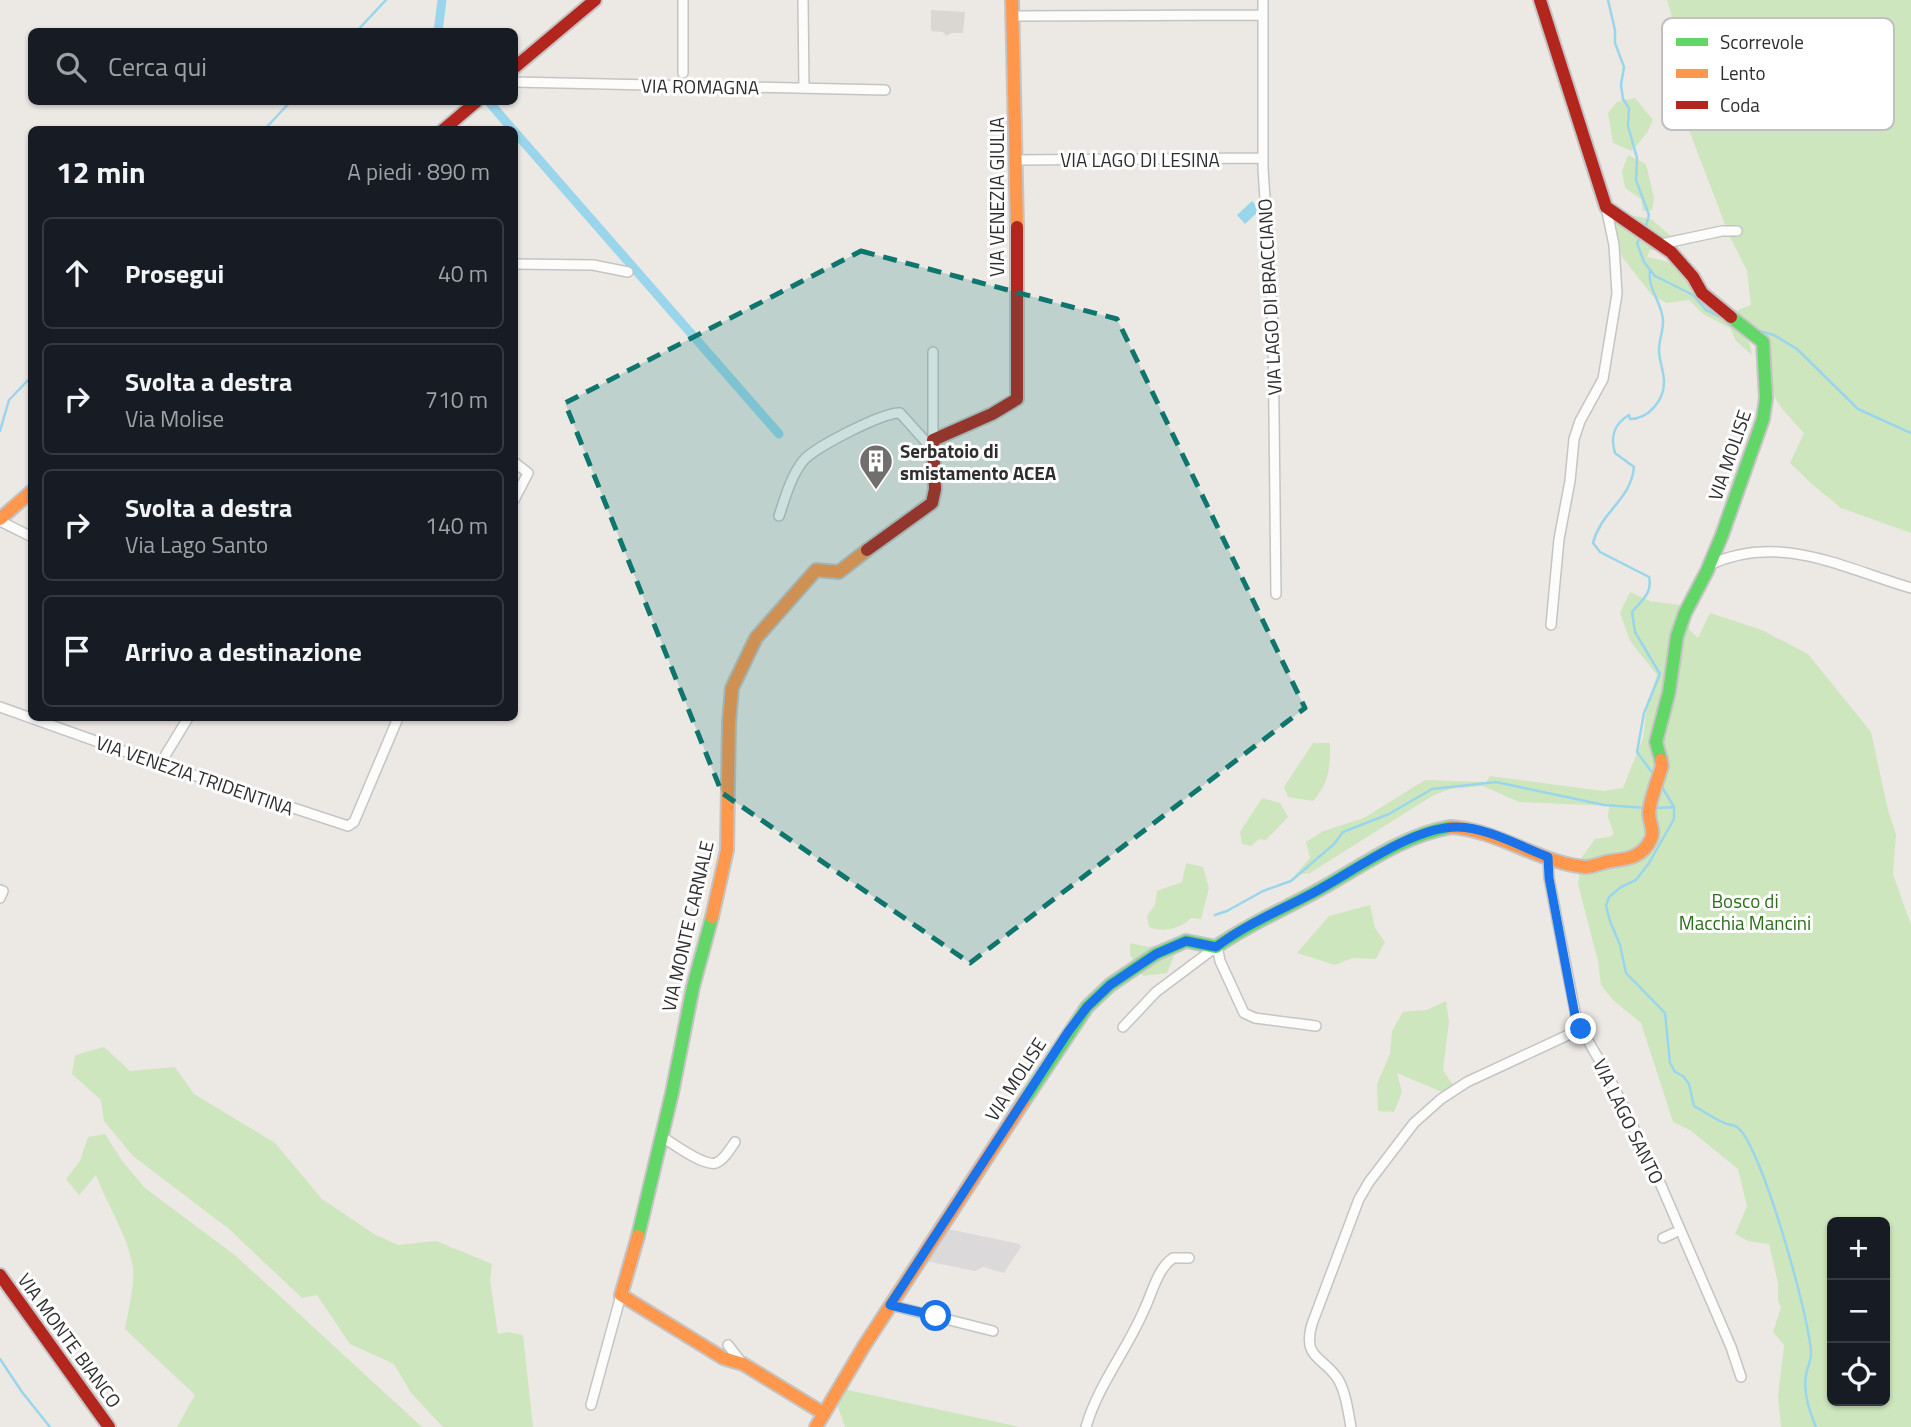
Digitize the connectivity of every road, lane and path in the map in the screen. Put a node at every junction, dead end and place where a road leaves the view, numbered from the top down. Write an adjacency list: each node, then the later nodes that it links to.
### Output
1 (595, 0): 9 (street)
2 (682, 0): 10 (street)
3 (803, 0): 12 (street)
4 (1012, 0): 8 (street, VIA VENEZIA GIULIA)
5 (1263, 0): 7 (street, VIA LAGO DI BRACCIANO)
6 (1540, 0): 18 (street)
7 (1263, 15): 8 (street); 16 (street, VIA LAGO DI BRACCIANO)
8 (1012, 16): 17 (street, VIA VENEZIA GIULIA)
9 (518, 65)
10 (683, 74)
11 (518, 82): 12 (street, VIA ROMAGNA)
12 (804, 88): 13 (street, VIA ROMAGNA)
13 (885, 90)
14 (473, 105): 15 (street)
15 (449, 126)
16 (1263, 158): 17 (street, VIA LAGO DI LESINA); 33 (street, VIA LAGO DI BRACCIANO)
17 (1017, 160): 24 (street, VIA VENEZIA GIULIA)
18 (1606, 207): 20 (street, VIA MOLISE); 34 (street)
19 (1737, 231): 20 (street)
20 (1661, 244): 31 (street, VIA MOLISE)
21 (518, 264): 22 (street)
22 (628, 272)
23 (933, 352): 24 (street)
24 (929, 441): 28 (street); 48 (street, VIA MONTE CARNALE)
25 (518, 465): 26 (street)
26 (518, 492)
27 (28, 495): 29 (street)
28 (779, 516)
29 (0, 520): 30 (street)
30 (28, 535)
31 (1709, 565): 32 (street); 41 (street, VIA MOLISE)
32 (1911, 588)
33 (1276, 594)
34 (1551, 625)
35 (0, 706): 36 (street, VIA VENEZIA TRIDENTINA)
36 (28, 716)
37 (41, 721): 40 (street, VIA VENEZIA TRIDENTINA)
38 (186, 721): 40 (street)
39 (397, 721): 40 (street, VIA VENEZIA TRIDENTINA)
40 (160, 764)
41 (1548, 857): 44 (street); 47 (street, VIA LAGO SANTO)
42 (0, 890): 43 (street)
43 (0, 898)
44 (1216, 946): 45 (street); 46 (street); 55 (street, VIA MOLISE)
45 (1317, 1026)
46 (1123, 1027)
47 (1581, 1029): 59 (street, VIA LAGO SANTO); 65 (street)
48 (661, 1136): 49 (street); 54 (street, VIA MONTE CARNALE)
49 (735, 1143)
50 (1674, 1233): 51 (street)
51 (1664, 1238)
52 (1189, 1258): 64 (street)
53 (0, 1275): 62 (street, VIA MONTE BIANCO)
54 (621, 1294): 58 (street); 60 (street)
55 (890, 1305): 56 (street); 61 (street, VIA MOLISE)
56 (993, 1331)
57 (728, 1345): 58 (street)
58 (743, 1364): 61 (street)
59 (1741, 1377)
60 (592, 1405)
61 (823, 1413): 63 (street, VIA MOLISE)
62 (109, 1427)
63 (816, 1427)
64 (1086, 1427)
65 (1351, 1427)

